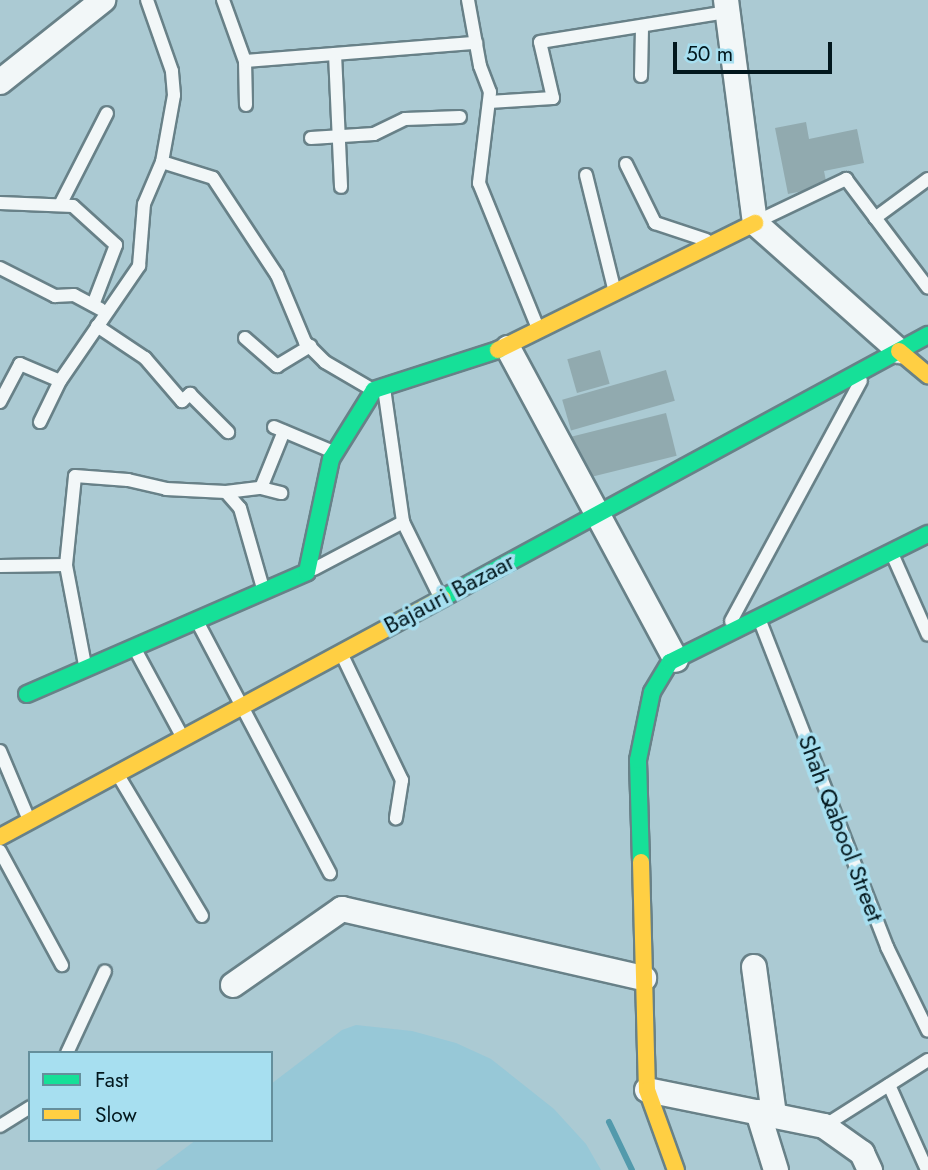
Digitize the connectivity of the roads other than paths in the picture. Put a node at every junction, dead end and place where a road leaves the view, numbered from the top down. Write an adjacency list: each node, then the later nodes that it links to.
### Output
1 (103, 0): 11 (street)
2 (147, 0): 18 (lane)
3 (223, 0): 9 (lane)
4 (468, 0): 7 (lane)
5 (727, 6): 6 (lane); 26 (street)
6 (642, 28): 10 (lane); 12 (lane)
7 (476, 43): 8 (lane); 12 (lane)
8 (335, 54): 9 (lane); 16 (lane)
9 (245, 61): 13 (lane)
10 (641, 76)
11 (0, 82)
12 (489, 102): 34 (lane)
13 (246, 105)
14 (107, 113): 24 (lane)
15 (460, 117): 16 (lane)
16 (339, 136): 17 (lane); 22 (lane)
17 (311, 138)
18 (162, 162): 32 (lane); 37 (lane)
19 (626, 164): 27 (lane)
20 (586, 175): 30 (lane)
21 (928, 179): 25 (lane)
22 (341, 187)
23 (0, 203): 24 (lane)
24 (60, 205): 31 (lane)
25 (875, 218): 26 (lane); 29 (lane)
26 (755, 223): 27 (street); 39 (street)
27 (713, 243): 30 (street)
28 (0, 268): 31 (lane)
29 (928, 288)
30 (615, 292): 34 (street)
31 (93, 305): 32 (lane)
32 (106, 312): 33 (lane)
33 (97, 326): 42 (lane); 46 (lane)
34 (540, 332): 38 (street)
35 (928, 335): 39 (street, Bajauri Bazaar)
36 (245, 338): 37 (lane)
37 (310, 346): 43 (lane)
38 (508, 348): 43 (street); 51 (street)
39 (899, 351): 40 (street, Bajauri Bazaar); 41 (street)
40 (868, 367): 51 (street, Bajauri Bazaar); 63 (lane)
41 (928, 375)
42 (60, 381): 44 (lane); 45 (lane)
43 (379, 389): 47 (street); 52 (lane)
44 (0, 402)
45 (40, 422)
46 (228, 432)
47 (335, 453): 48 (lane); 57 (street)
48 (261, 488): 49 (lane); 50 (lane)
49 (226, 492): 55 (lane); 58 (lane)
50 (281, 493)
51 (594, 515): 59 (street, Bajauri Bazaar); 66 (street)
52 (403, 522): 57 (lane); 59 (lane)
53 (928, 534): 54 (street)
54 (891, 553): 60 (street); 62 (lane)
55 (66, 565): 56 (lane); 67 (lane)
56 (0, 566)
57 (307, 572): 58 (street)
58 (264, 592): 61 (street)
59 (440, 598): 65 (street, Bajauri Bazaar)
60 (760, 621): 63 (street); 84 (lane, Shah Qabool Street)
61 (197, 622): 64 (street); 69 (lane)
62 (928, 635)
63 (721, 640): 66 (street)
64 (135, 650): 67 (street); 70 (lane)
65 (340, 652): 69 (street, Bajauri Bazaar); 73 (lane)
66 (676, 660): 82 (street)
67 (86, 672): 68 (street)
68 (27, 694)
69 (240, 705): 70 (street, Bajauri Bazaar); 77 (lane)
70 (182, 737): 72 (street, Bajauri Bazaar)
71 (0, 751): 74 (lane)
72 (117, 772): 74 (street, Bajauri Bazaar); 78 (lane)
73 (396, 819)
74 (29, 821): 75 (street, Bajauri Bazaar)
75 (0, 837)
76 (0, 851): 79 (lane)
77 (330, 873)
78 (202, 916)
79 (62, 965)
80 (754, 967): 90 (street)
81 (105, 971): 85 (lane)
82 (644, 978): 83 (street); 88 (street)
83 (233, 985)
84 (928, 1031)
85 (68, 1051)
86 (928, 1060): 87 (lane)
87 (889, 1085): 92 (lane); 96 (lane)
88 (647, 1090): 90 (street); 93 (street)
89 (28, 1108): 91 (lane)
90 (766, 1113): 92 (street); 94 (street)
91 (0, 1126)
92 (824, 1126): 95 (street)
93 (676, 1170)
94 (776, 1170)
95 (870, 1170)
96 (927, 1170)

